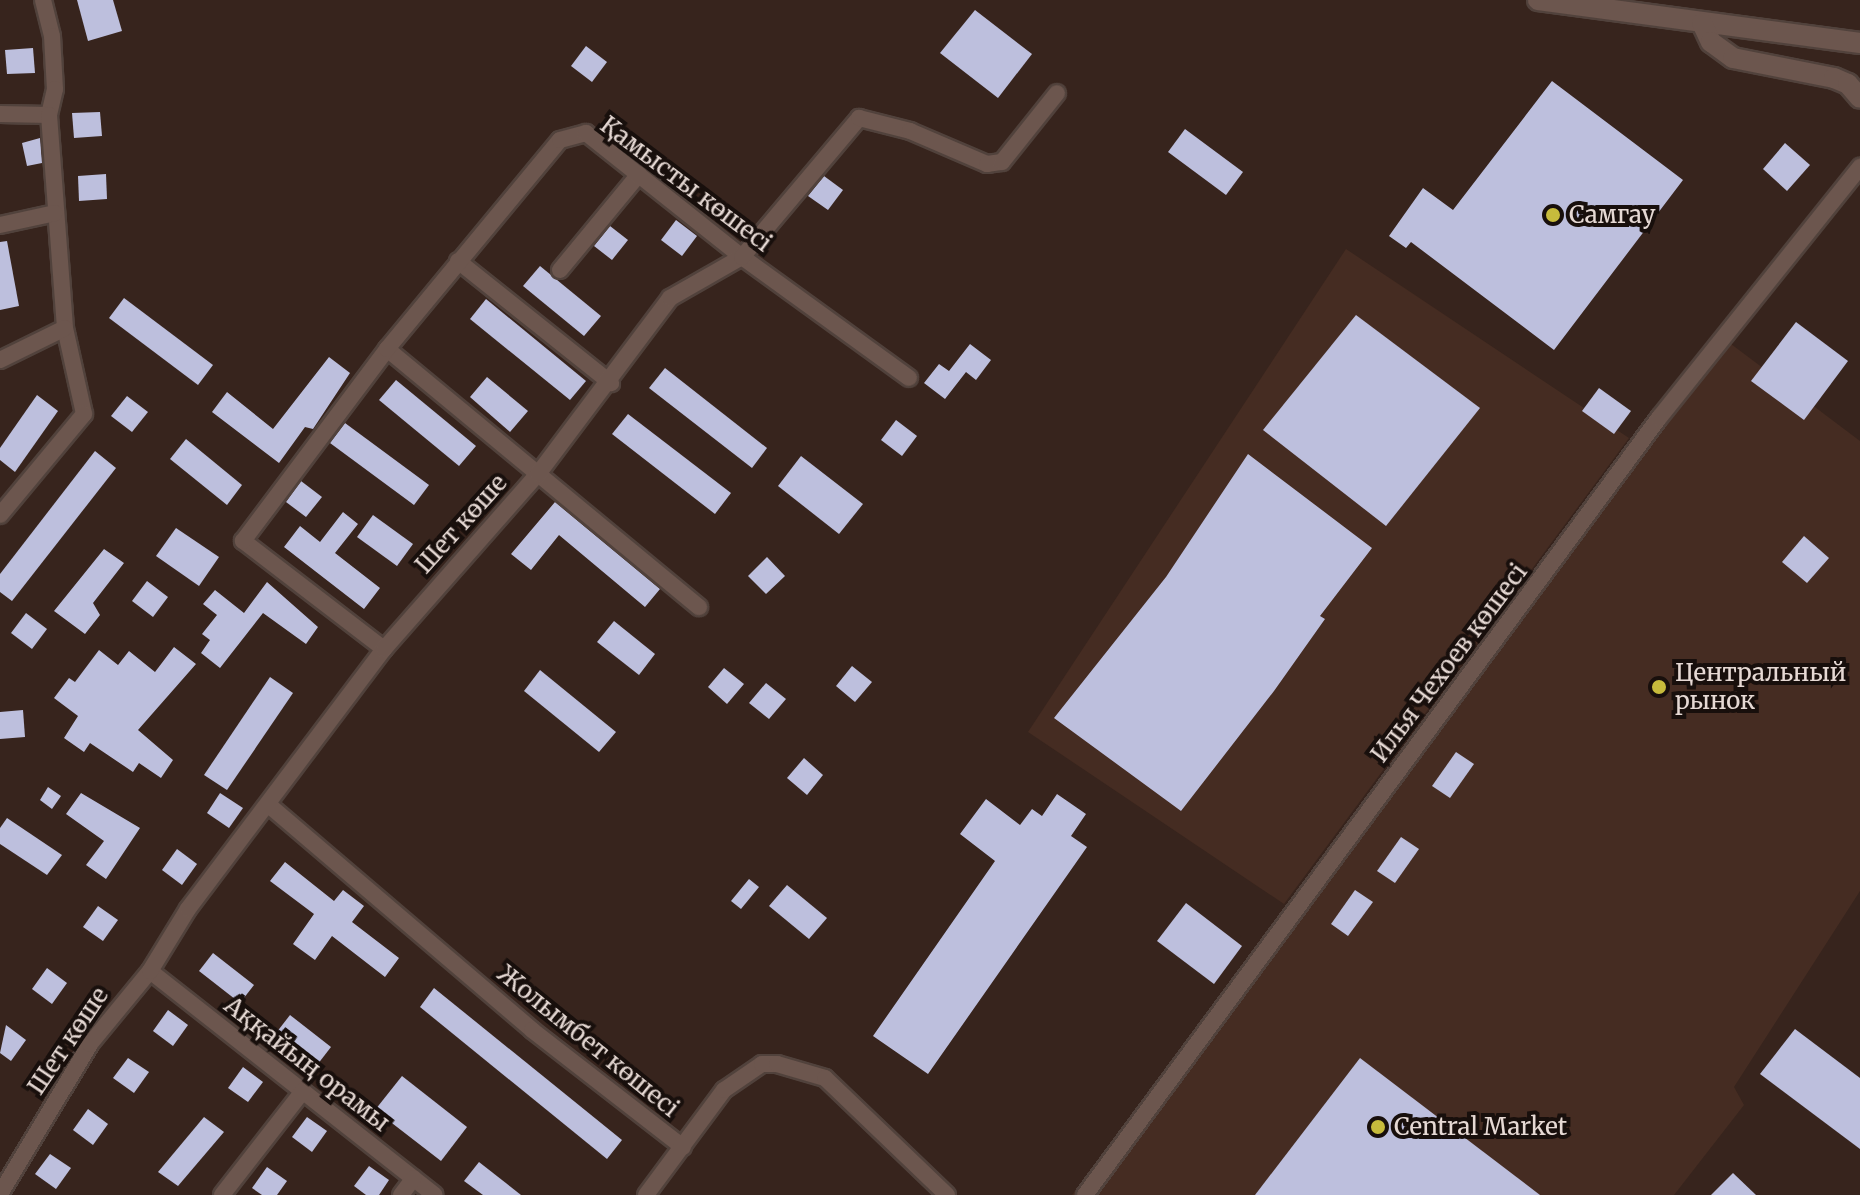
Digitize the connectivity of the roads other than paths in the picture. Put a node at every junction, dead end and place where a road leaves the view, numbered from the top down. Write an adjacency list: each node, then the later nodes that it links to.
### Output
1 (43, 0): 8 (street)
2 (1538, 0): 3 (main road)
3 (1702, 23): 4 (main road); 6 (main road)
4 (1860, 43)
5 (1057, 93): 13 (street, Шет көше)
6 (1860, 98)
7 (0, 114): 8 (street)
8 (49, 115): 11 (street)
9 (1860, 167): 36 (street, Илья Чехоев көшесі)
10 (639, 174): 13 (street, Қамысты көшесі); 14 (street, Қамысты көшесі); 15 (street)
11 (55, 213): 12 (street); 16 (street)
12 (0, 225)
13 (742, 257): 19 (street, Қамысты көшесі); 20 (street, Шет көше)
14 (458, 261): 17 (street, Қамысты көшесі); 20 (street)
15 (560, 270)
16 (65, 328): 18 (street); 22 (street)
17 (387, 349): 21 (street); 24 (street, Қамысты көшесі)
18 (0, 360)
19 (909, 378)
20 (611, 383): 21 (street, Шет көше)
21 (538, 474): 23 (street); 24 (street, Шет көше)
22 (0, 515)
23 (699, 607)
24 (384, 649): 25 (street, Шет көше)
25 (270, 806): 26 (street, Шет көше); 28 (street, Жолымбет көшесі)
26 (150, 971): 27 (street, Аққайың орамы); 30 (street, Шет көше)
27 (303, 1091): 29 (street, Аққайың орамы); 31 (street)
28 (683, 1147): 34 (street); 35 (street, Жолымбет көшесі)
29 (414, 1178): 32 (street); 33 (street, Аққайың орамы)
30 (0, 1194)
31 (222, 1195)
32 (401, 1195)
33 (435, 1195)
34 (646, 1195)
35 (947, 1195)
36 (1085, 1195)

